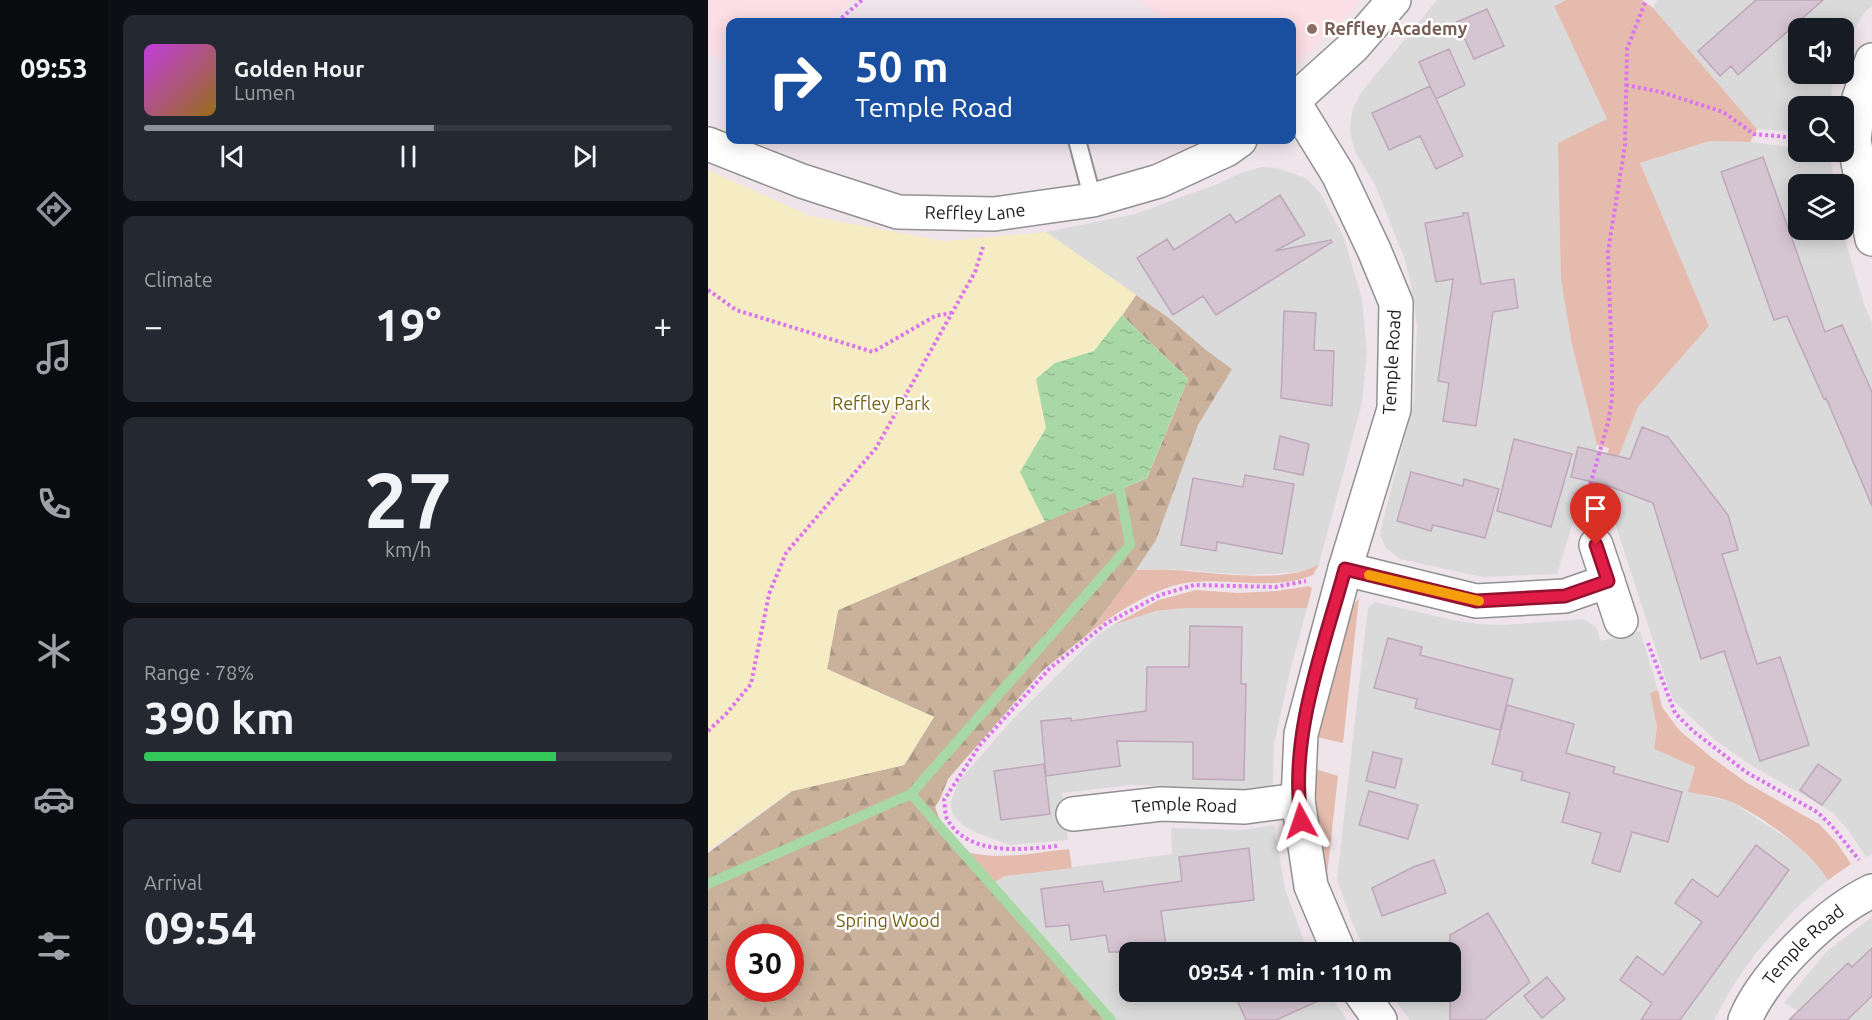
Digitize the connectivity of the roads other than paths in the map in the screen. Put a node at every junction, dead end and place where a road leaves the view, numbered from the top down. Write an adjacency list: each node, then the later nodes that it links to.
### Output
1 (1394, 0): 3 (street)
2 (1872, 60): 9 (street)
3 (1296, 98)
4 (1296, 108): 11 (street, Temple Road)
5 (708, 144): 8 (street, Reffley Lane)
6 (1078, 144): 8 (lane)
7 (1234, 144): 8 (street, Reffley Lane)
8 (1093, 200)
9 (1872, 239)
10 (1596, 545): 12 (street)
11 (1345, 569): 12 (street); 14 (street, Temple Road)
12 (1608, 581): 13 (street)
13 (1621, 621)
14 (1298, 800): 15 (street, Temple Road); 17 (street, Temple Road)
15 (1073, 814)
16 (1867, 878): 19 (street, Temple Road)
17 (1335, 942)
18 (1367, 1002): 20 (street)
19 (1750, 1018)
20 (1380, 1020)

